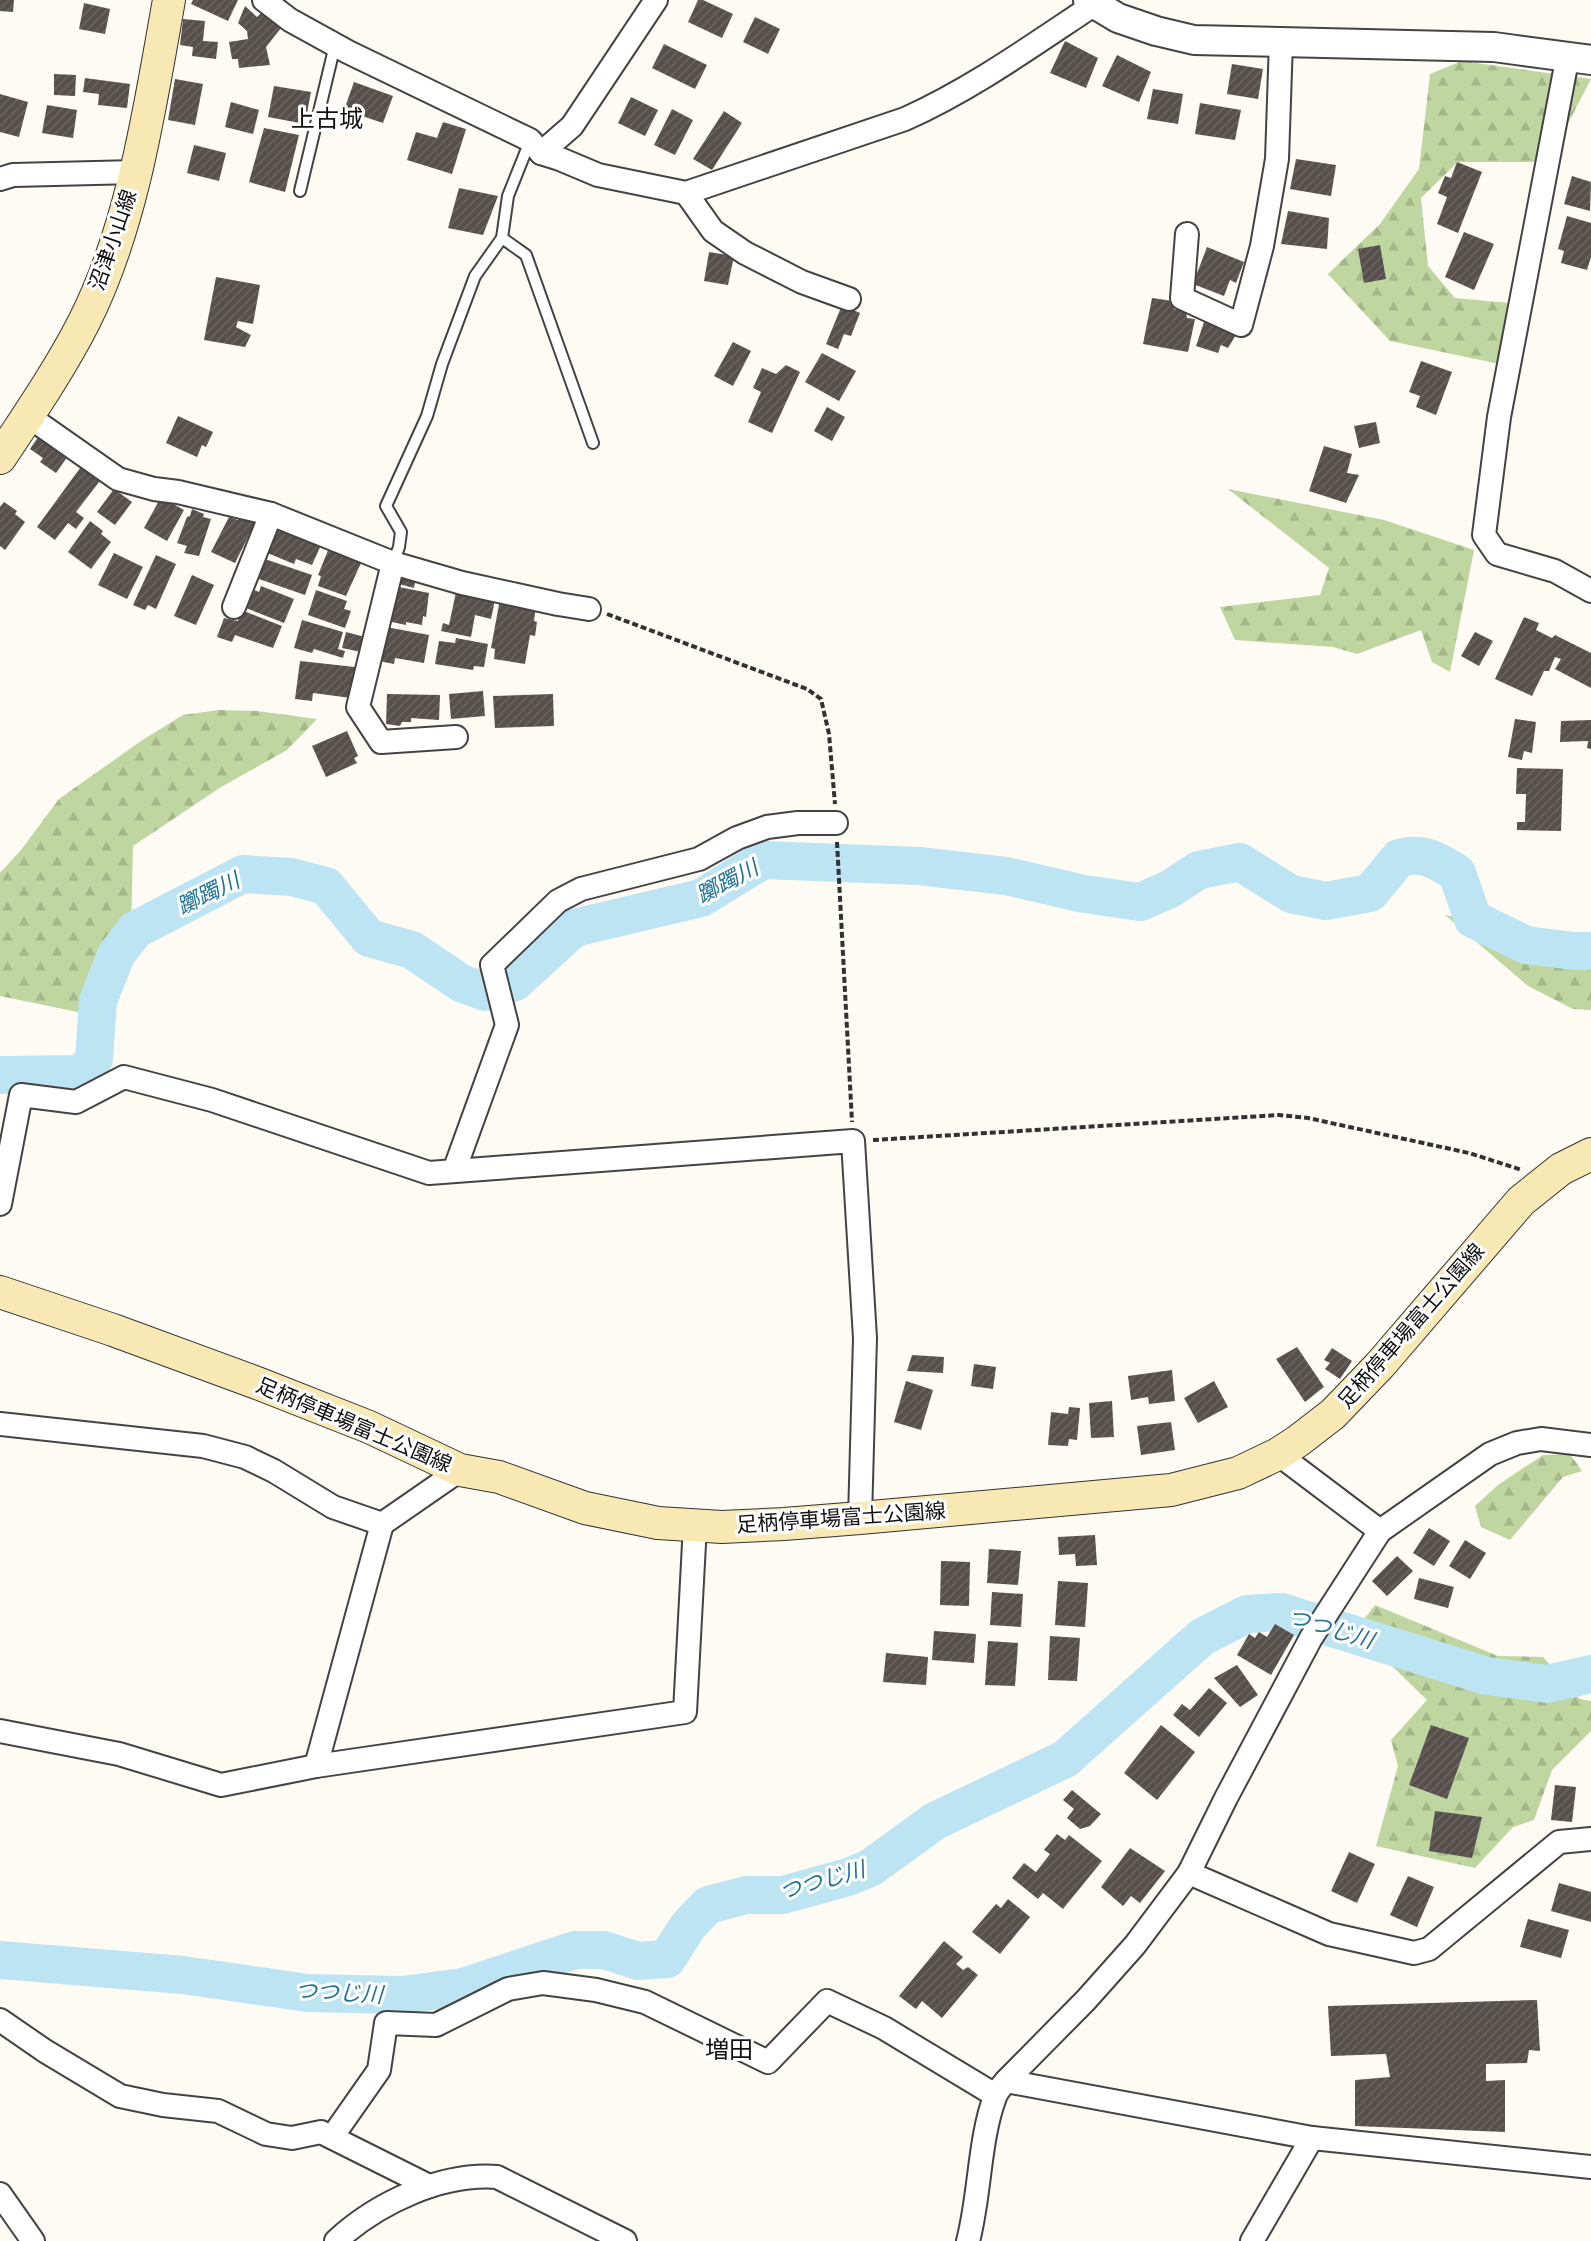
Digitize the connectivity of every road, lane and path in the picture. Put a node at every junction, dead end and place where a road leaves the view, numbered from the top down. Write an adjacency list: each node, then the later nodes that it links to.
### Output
1 (169, 0): 9 (main road, 沼津小山線)
2 (264, 0): 6 (street)
3 (656, 0): 8 (street)
4 (1091, 2): 5 (street); 12 (street)
5 (1281, 41): 7 (street); 13 (street)
6 (335, 45): 8 (street); 11 (lane)
7 (1580, 58): 21 (street)
8 (535, 147): 12 (street); 14 (lane)
9 (136, 171): 10 (street); 16 (main road, 沼津小山線)
10 (0, 179)
11 (300, 191)
12 (686, 193): 15 (street)
13 (1187, 234)
14 (502, 238): 17 (lane); 20 (lane)
15 (849, 299)
16 (28, 416): 18 (main road, 沼津小山線); 19 (street)
17 (593, 442)
18 (0, 458)
19 (271, 514): 20 (street); 22 (street)
20 (393, 563): 23 (street); 24 (street)
21 (1591, 591)
22 (234, 607)
23 (589, 609): 25 (path)
24 (456, 738)
25 (836, 828): 26 (path); 28 (street)
26 (853, 1142): 28 (street); 29 (path); 36 (street)
27 (1591, 1154): 29 (main road, 足柄停車場富士公園線)
28 (454, 1171): 30 (street)
29 (1548, 1178): 34 (main road, 足柄停車場富士公園線)
30 (0, 1204)
31 (0, 1292): 35 (main road, 足柄停車場富士公園線)
32 (0, 1424): 37 (street)
33 (1591, 1444): 39 (street)
34 (1278, 1454): 36 (main road, 足柄停車場富士公園線); 39 (street)
35 (460, 1470): 37 (street); 38 (main road, 足柄停車場富士公園線)
36 (860, 1518): 38 (main road, 足柄停車場富士公園線)
37 (382, 1524): 41 (street)
38 (695, 1525): 41 (street)
39 (1380, 1531): 43 (street)
40 (0, 1731): 41 (street)
41 (316, 1766)
42 (1591, 1839): 43 (street)
43 (1190, 1873): 45 (street)
44 (0, 2020): 46 (street)
45 (1001, 2088): 46 (street); 47 (street); 54 (street)
46 (332, 2137): 49 (street)
47 (1312, 2138): 48 (street); 55 (street)
48 (1591, 2167)
49 (429, 2186): 52 (street); 53 (street)
50 (0, 2194): 51 (street)
51 (33, 2241)
52 (336, 2241)
53 (625, 2241)
54 (968, 2241)
55 (1252, 2241)

